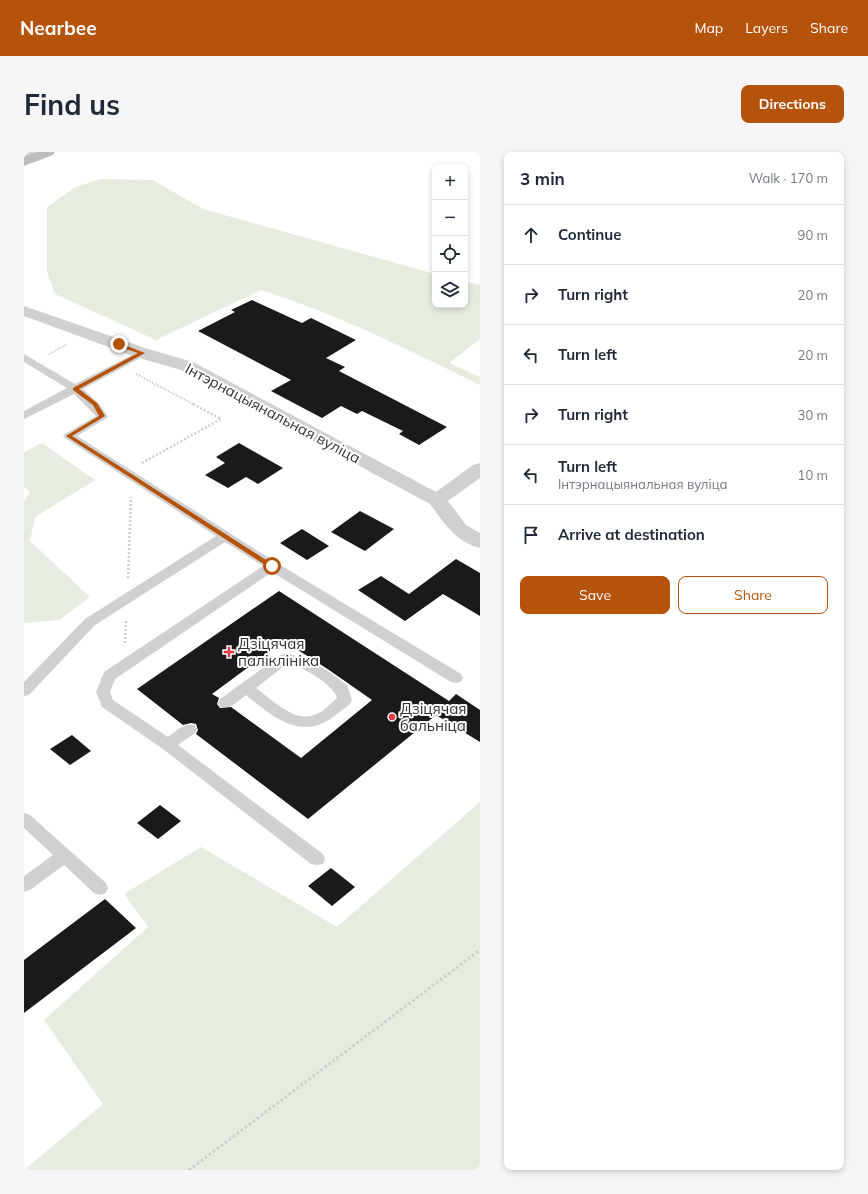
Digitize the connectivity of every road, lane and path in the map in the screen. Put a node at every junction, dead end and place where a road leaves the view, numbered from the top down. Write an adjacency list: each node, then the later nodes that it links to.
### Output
1 (48, 152): 2 (main road)
2 (27, 158)
3 (24, 311): 5 (street, Інтэрнацыянальная вуліца)
4 (70, 343): 6 (path)
5 (142, 353): 7 (lane); 10 (street, Інтэрнацыянальная вуліца)
6 (29, 360): 7 (lane)
7 (75, 389): 8 (lane); 11 (lane)
8 (24, 416)
9 (480, 469): 10 (street)
10 (437, 500): 12 (street, Інтэрнацыянальная вуліца)
11 (225, 536): 13 (lane); 16 (lane)
12 (480, 542)
13 (272, 566): 14 (lane); 19 (lane)
14 (456, 678)
15 (246, 688): 15 (lane); 17 (lane)
16 (24, 691)
17 (225, 703)
18 (190, 730): 19 (lane)
19 (168, 745): 22 (lane)
20 (24, 820): 21 (lane)
21 (64, 856): 23 (lane); 24 (lane)
22 (317, 859)
23 (24, 885)
24 (100, 888)
25 (480, 950): 26 (path)
26 (189, 1170)

